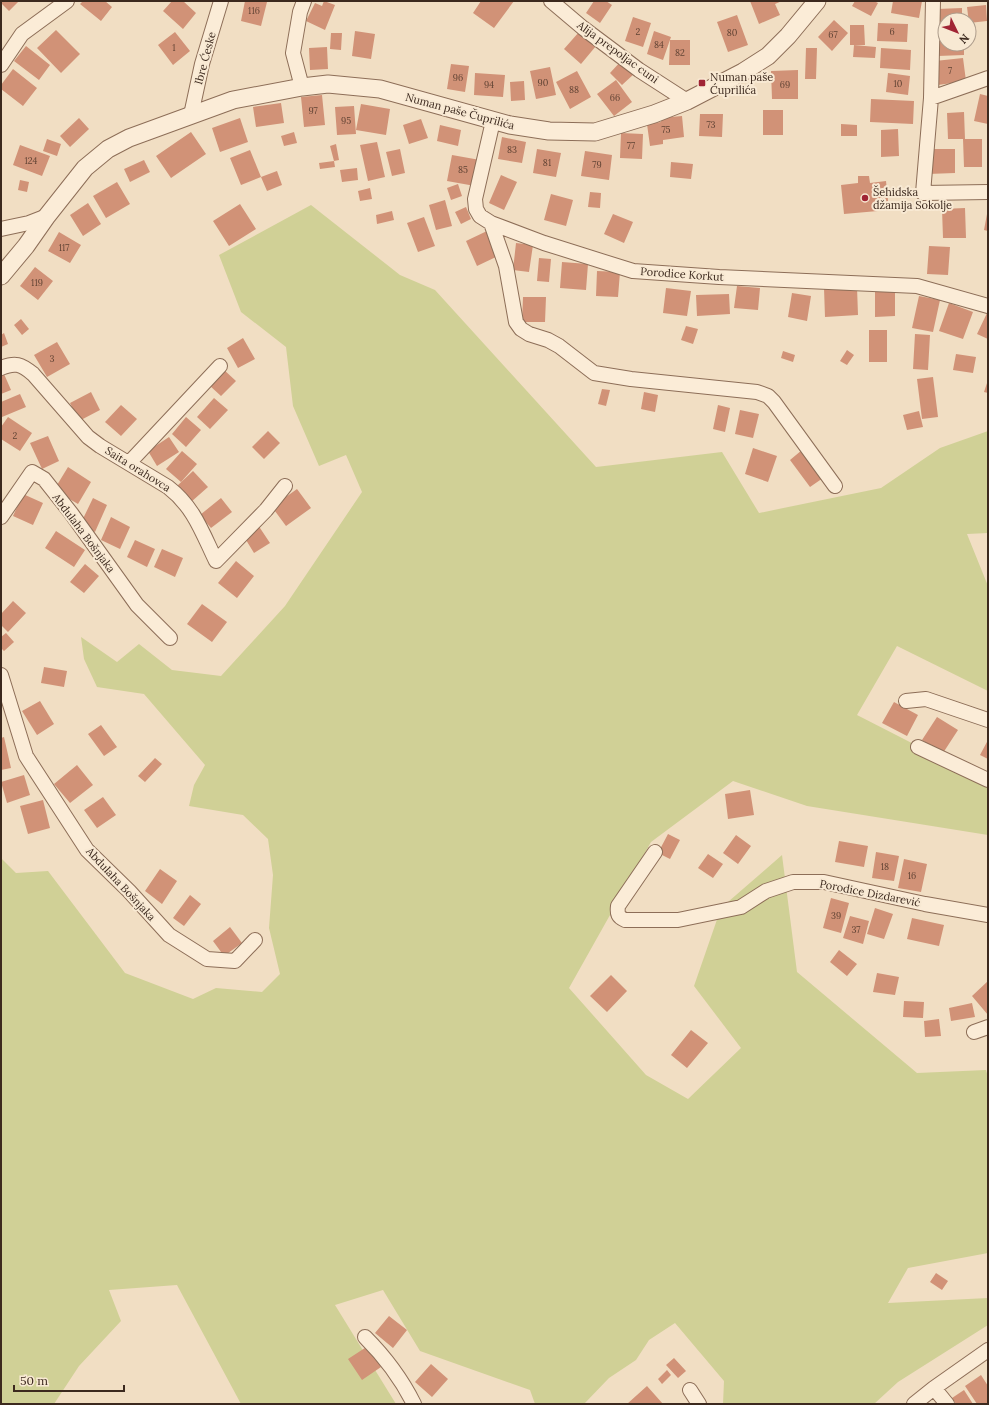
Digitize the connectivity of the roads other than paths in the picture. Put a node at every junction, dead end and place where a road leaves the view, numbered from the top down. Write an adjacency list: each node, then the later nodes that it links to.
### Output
1 (66, 1): 7 (street)
2 (221, 1): 12 (street, Ibre Ćeske)
3 (304, 1): 9 (street)
4 (551, 1): 11 (street, Alija prepoljac cuni)
5 (817, 1): 11 (street, Numan paše Čuprilića)
6 (933, 1): 10 (street)
7 (1, 65)
8 (988, 78): 10 (street)
9 (302, 87): 12 (street, Numan paše Čuprilića); 13 (street, Numan paše Čuprilića)
10 (931, 98): 14 (street)
11 (687, 100): 13 (street, Numan paše Čuprilića)
12 (191, 115): 15 (street, Numan paše Čuprilića)
13 (493, 121): 16 (street, Porodice Korkut)
14 (988, 192)
15 (47, 216): 17 (street); 18 (street, Numan paše Čuprilića)
16 (491, 223): 19 (street, Porodice Korkut); 24 (street)
17 (1, 229)
18 (1, 276)
19 (988, 306)
20 (220, 366): 22 (street)
21 (1, 368): 22 (street, Saita orahovca)
22 (129, 463): 23 (street, Saita orahovca)
23 (285, 486)
24 (835, 486)
25 (1, 517): 26 (street, Abdulaha Bošnjaka)
26 (170, 638)
27 (2, 682): 34 (street, Abdulaha Bošnjaka)
28 (906, 701): 29 (street)
29 (988, 720)
30 (918, 747): 31 (street)
31 (988, 780)
32 (655, 852): 33 (street, Porodice Dizdarević)
33 (988, 914)
34 (255, 940)
35 (988, 1027): 36 (street)
36 (974, 1032)
37 (365, 1337): 41 (street)
38 (988, 1350): 39 (street)
39 (934, 1388): 43 (street); 44 (street)
40 (690, 1390): 42 (street)
41 (414, 1404)
42 (699, 1404)
43 (914, 1404)
44 (947, 1404)

